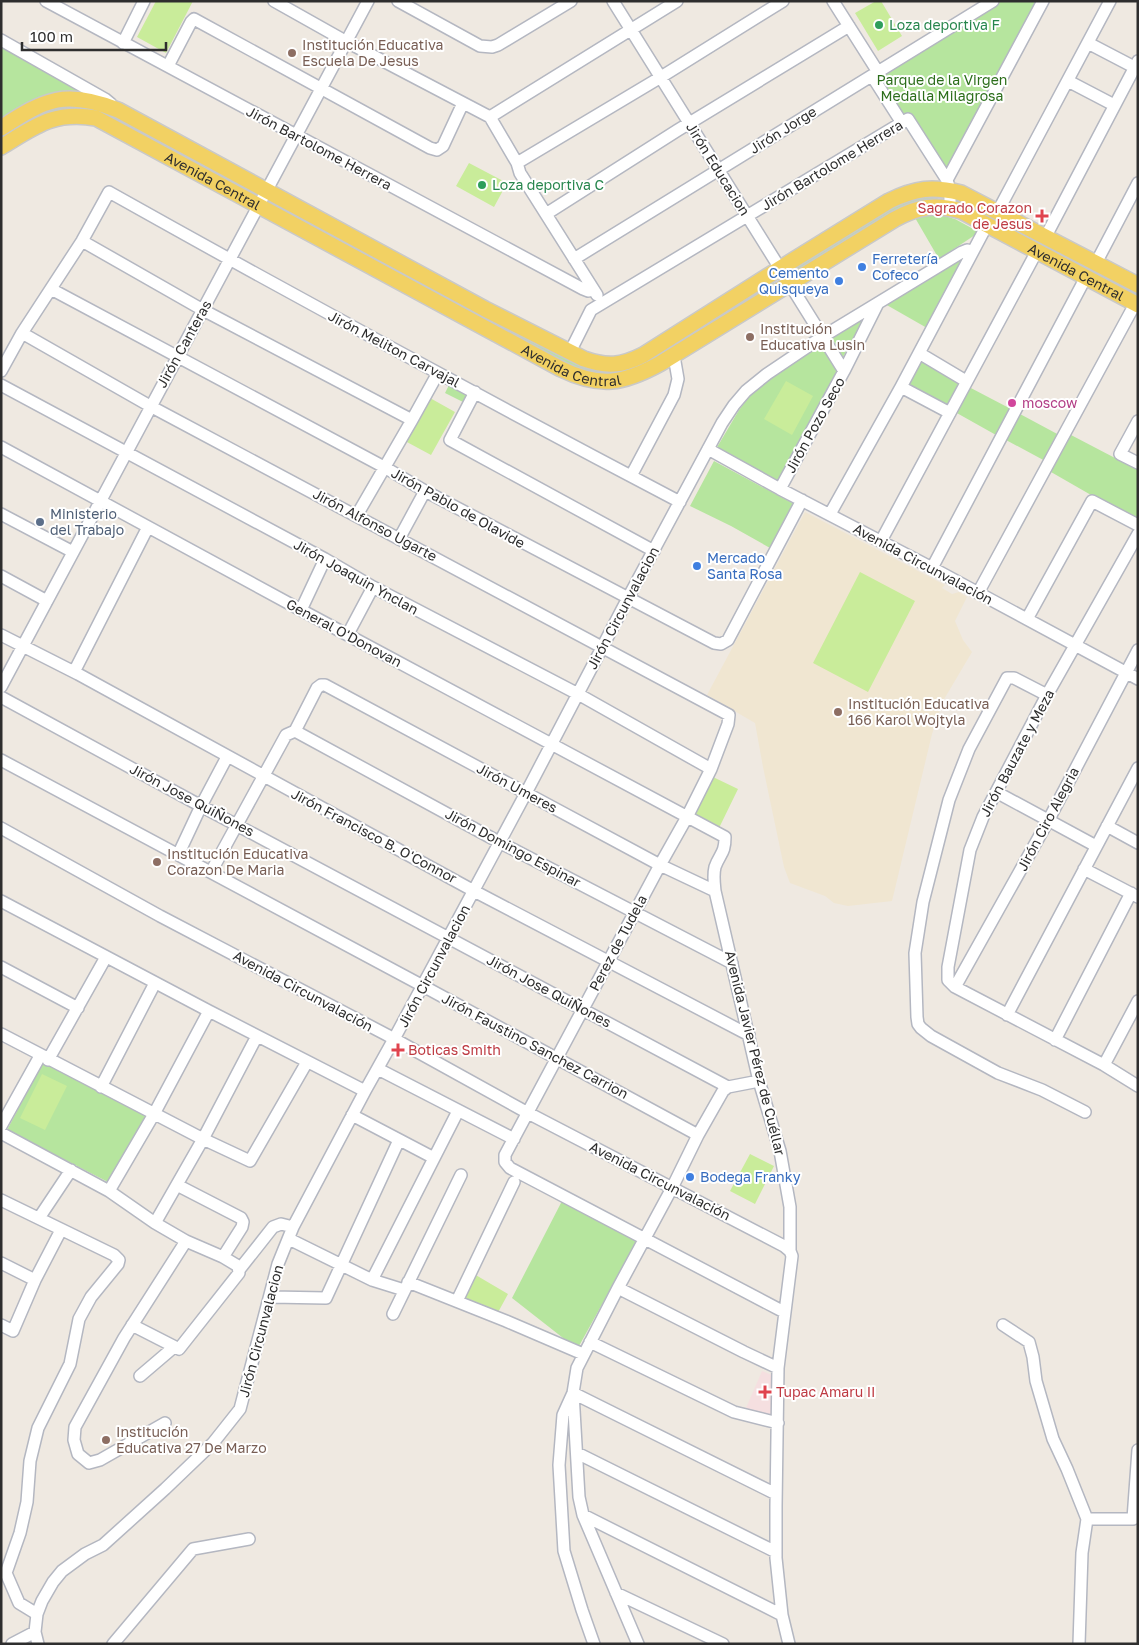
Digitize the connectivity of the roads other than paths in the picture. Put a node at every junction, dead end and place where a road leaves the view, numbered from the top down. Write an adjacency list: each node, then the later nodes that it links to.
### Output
1 (46, 1): 18 (street, Jirón Bartolome Herrera)
2 (144, 1): 18 (street)
3 (274, 1): 17 (street)
4 (368, 1): 17 (street, Jirón Canteras)
5 (398, 1): 6 (street)
6 (570, 1)
7 (612, 1): 15 (street, Jirón Educacion)
8 (677, 1): 15 (street)
9 (783, 1): 23 (street)
10 (833, 1): 14 (street)
11 (993, 1): 22 (street, Jirón Jorge)
12 (1043, 1): 38 (street)
13 (1110, 1): 19 (street)
14 (849, 26): 22 (street); 31 (street)
15 (631, 30): 23 (street, Jirón Educacion); 29 (street)
16 (1, 40): 28 (street)
17 (347, 42): 25 (street, Jirón Canteras); 26 (street)
18 (123, 43): 21 (street, Jirón Bartolome Herrera)
19 (1088, 43): 20 (street); 24 (street)
20 (1136, 64): 27 (street)
21 (168, 66): 25 (street); 33 (street, Jirón Bartolome Herrera)
22 (875, 74): 30 (street); 36 (street, Jirón Jorge)
23 (661, 77): 31 (street, Jirón Educacion); 35 (street)
24 (1068, 81): 27 (street); 42 (street)
25 (321, 88): 26 (street); 33 (street, Jirón Canteras)
26 (463, 103): 29 (street)
27 (1114, 105): 46 (street)
28 (118, 110): 32 (main road, Avenida Central); 39 (main road, Avenida Central)
29 (490, 117): 35 (street)
30 (905, 121): 38 (street); 44 (street, Jirón Bartolome Herrera)
31 (689, 123): 36 (street, Jirón Educacion); 43 (street)
32 (1, 128)
33 (296, 136): 39 (street, Jirón Canteras); 58 (street, Jirón Bartolome Herrera)
34 (1, 147): 40 (main road, Avenida Central)
35 (518, 163): 43 (street)
36 (718, 170): 44 (street, Jirón Educacion); 50 (street, Jirón Jorge)
37 (1138, 183): 52 (street)
38 (948, 185): 41 (street); 42 (main road, Avenida Central); 53 (main road, Avenida Central)
39 (268, 190): 40 (street, Jirón Canteras); 62 (main road, Avenida Central)
40 (259, 206): 51 (street, Jirón Canteras); 64 (main road, Avenida Central)
41 (950, 208): 45 (main road, Avenida Central); 55 (main road, Avenida Central)
42 (998, 210): 46 (main road, Avenida Central)
43 (546, 214): 50 (street)
44 (747, 216): 53 (street, Jirón Educacion); 59 (street, Jirón Bartolome Herrera)
45 (987, 224): 48 (street); 49 (main road, Avenida Central)
46 (1046, 236): 52 (main road, Avenida Central)
47 (82, 241): 51 (street, Jirón Meliton Carvajal); 57 (street); 63 (street)
48 (972, 251): 60 (street, Jirón Circunvalacion); 68 (street)
49 (1037, 251): 54 (main road, Avenida Central); 74 (street)
50 (574, 259): 58 (street)
51 (230, 260): 63 (street, Jirón Canteras); 73 (street, Jirón Meliton Carvajal)
52 (1096, 263): 56 (main road, Avenida Central)
53 (779, 269): 55 (street, Jirón Educacion); 67 (main road, Avenida Central)
54 (1086, 278): 61 (main road, Avenida Central); 104 (street)
55 (789, 284): 66 (street, Jirón Educacion); 69 (main road, Avenida Central)
56 (1138, 286)
57 (51, 289): 65 (street); 70 (street, Jirón Pablo de Olavide)
58 (593, 290): 59 (street)
59 (602, 302): 67 (street, Jirón Bartolome Herrera)
60 (878, 303): 66 (street, Jirón Circunvalacion); 71 (street)
61 (1136, 305): 107 (street)
62 (486, 309): 64 (main road); 67 (main road, Avenida Central)
63 (203, 310): 70 (street, Jirón Canteras); 80 (street)
64 (477, 324): 69 (main road, Avenida Central)
65 (22, 333): 72 (street); 78 (street, Jirón Alfonso Ugarte)
66 (822, 337): 71 (street, Jirón Pozo Seco); 83 (street, Jirón Circunvalacion)
67 (570, 352)
68 (919, 353): 74 (street); 76 (street)
69 (674, 356): 87 (street)
70 (177, 357): 78 (street, Jirón Canteras); 86 (street, Jirón Pablo de Olavide)
71 (844, 370): 88 (street, Jirón Pozo Seco)
72 (1, 371)
73 (438, 373): 77 (street, Jirón Meliton Carvajal); 80 (street)
74 (966, 381): 79 (street)
75 (1, 385): 84 (street, Jirón Joaquin Ynclan)
76 (901, 387): 79 (street); 94 (street)
77 (475, 392): 87 (street, Jirón Meliton Carvajal); 101 (street)
78 (150, 406): 84 (street, Jirón Canteras); 95 (street, Jirón Alfonso Ugarte)
79 (950, 413): 100 (street)
80 (412, 420): 86 (street)
81 (1138, 421): 85 (street)
82 (1, 447): 91 (street, General O'Donovan)
83 (708, 449): 88 (street, Avenida Circunvalación); 92 (street, Jirón Circunvalacion)
84 (125, 453): 91 (street, Jirón Canteras); 103 (street, Jirón Joaquin Ynclan)
85 (1138, 463)
86 (384, 467): 89 (street, Jirón Pablo de Olavide); 95 (street)
87 (630, 476): 92 (street, Jirón Meliton Carvajal)
88 (780, 489): 90 (street, Avenida Circunvalación)
89 (425, 491): 99 (street); 108 (street, Jirón Pablo de Olavide)
90 (802, 500): 94 (street, Avenida Circunvalación); 108 (street, Jirón Pablo de Olavide)
91 (100, 501): 97 (street, General O'Donovan); 102 (street, Jirón Canteras)
92 (680, 502): 101 (street, Jirón Circunvalacion)
93 (1, 514): 102 (street)
94 (830, 514): 100 (street, Avenida Circunvalación)
95 (357, 515): 99 (street, Jirón Alfonso Ugarte)
96 (1138, 525): 111 (street)
97 (148, 527): 110 (street, General O'Donovan); 118 (street)
98 (1138, 534): 114 (street, Jirón Bauzate y Meza)
99 (399, 539): 116 (street, Jirón Alfonso Ugarte)
100 (882, 542): 104 (street, Avenida Circunvalación)
101 (654, 551): 108 (street, Jirón Circunvalacion)
102 (73, 552): 109 (street, Jirón Canteras)
103 (325, 560): 106 (street, Jirón Joaquin Ynclan); 110 (street)
104 (932, 568): 107 (street, Avenida Circunvalación)
105 (1, 576): 109 (street)
106 (373, 587): 112 (street); 122 (street, Jirón Joaquin Ynclan)
107 (978, 593): 111 (street, Avenida Circunvalación)
108 (628, 598): 116 (street, Jirón Circunvalacion)
109 (46, 601): 115 (street, Jirón Canteras)
110 (301, 610): 112 (street, General O'Donovan)
111 (1027, 619): 114 (street, Avenida Circunvalación)
112 (348, 634): 127 (street, General O'Donovan)
113 (1, 635): 115 (street, Jirón Francisco B. O'Connor)
114 (1075, 644): 119 (street, Avenida Circunvalación); 123 (street, Jirón Bauzate y Meza)
115 (23, 646): 118 (street, Jirón Francisco B. O'Connor); 121 (street, Jirón Canteras)
116 (602, 646): 122 (street, Jirón Circunvalacion); 125 (street, Jirón Alfonso Ugarte)
117 (1138, 650): 119 (street, Jirón Ciro Alegria)
118 (74, 672): 128 (street, Jirón Francisco B. O'Connor)
119 (1125, 672): 120 (street, Avenida Circunvalación); 137 (street, Jirón Ciro Alegria)
120 (1138, 679)
121 (1, 687)
122 (578, 694): 127 (street, Jirón Circunvalacion); 131 (street, Jirón Joaquin Ynclan)
123 (1047, 695): 133 (street, Jirón Bauzate y Meza); 182 (street)
124 (1, 697): 135 (street, Jirón Jose QuiÑones)
125 (729, 715): 131 (street, Perez de Tudela)
126 (295, 731): 132 (street); 134 (street, Jirón Umeres); 141 (street, Jirón Domingo Espinar)
127 (552, 744): 134 (street, Jirón Circunvalacion); 136 (street, General O'Donovan)
128 (227, 757): 132 (street, Jirón Francisco B. O'Connor); 135 (street)
129 (1, 760): 144 (street, Jirón Faustino Sanchez Carrion)
130 (1138, 768): 139 (street)
131 (711, 769): 136 (street, Perez de Tudela)
132 (263, 776): 138 (street); 149 (street, Jirón Francisco B. O'Connor)
133 (996, 792): 137 (street); 160 (street, Jirón Bauzate y Meza)
134 (526, 793): 141 (street, Jirón Circunvalacion); 145 (street, Jirón Umeres)
135 (200, 806): 138 (street, Jirón Jose QuiÑones); 144 (street)
136 (687, 817): 145 (street, Perez de Tudela); 148 (street, Avenida Javier Pérez de Cuéllar)
137 (1048, 821): 143 (street); 160 (street, Jirón Ciro Alegria)
138 (236, 824): 147 (street); 153 (street, Jirón Jose QuiÑones)
139 (1107, 826): 142 (street); 143 (street)
140 (1, 828): 169 (street, Avenida Circunvalación)
141 (499, 842): 149 (street, Jirón Circunvalacion); 152 (street, Jirón Domingo Espinar)
142 (1138, 843)
143 (1096, 846): 146 (street)
144 (178, 854): 147 (street, Jirón Faustino Sanchez Carrion)
145 (660, 865): 148 (street, Jirón Umeres); 152 (street, Perez de Tudela)
146 (1084, 869): 150 (street); 165 (street)
147 (211, 872): 159 (street, Jirón Faustino Sanchez Carrion)
148 (715, 890): 156 (street, Avenida Javier Pérez de Cuéllar)
149 (474, 891): 153 (street, Jirón Circunvalacion); 155 (street, Jirón Francisco B. O'Connor)
150 (1134, 895): 170 (street)
151 (1, 901): 154 (street)
152 (634, 912): 155 (street, Perez de Tudela); 156 (street, Jirón Domingo Espinar)
153 (448, 937): 159 (street, Jirón Circunvalacion); 163 (street, Jirón Jose QuiÑones)
154 (106, 957): 158 (street); 162 (street)
155 (608, 961): 163 (street, Perez de Tudela); 167 (street, Jirón Francisco B. O'Connor)
156 (732, 963): 167 (street, Avenida Javier Pérez de Cuéllar)
157 (1, 967): 162 (street)
158 (155, 983): 164 (street); 179 (street)
159 (423, 986): 169 (street, Jirón Circunvalacion); 172 (street, Jirón Faustino Sanchez Carrion)
160 (955, 987): 165 (street)
161 (1138, 1001): 174 (street)
162 (78, 1008): 171 (street)
163 (583, 1010): 172 (street, Perez de Tudela); 177 (street, Jirón Jose QuiÑones)
164 (209, 1011): 168 (street); 184 (street)
165 (1007, 1015): 170 (street)
166 (1, 1034): 171 (street)
167 (749, 1035): 176 (street, Avenida Javier Pérez de Cuéllar)
168 (257, 1036): 173 (street); 190 (street)
169 (394, 1039): 175 (street, Jirón Circunvalacion); 183 (street, Avenida Circunvalación)
170 (1055, 1040): 174 (street)
171 (44, 1058): 179 (street); 186 (street)
172 (557, 1058): 183 (street, Perez de Tudela); 188 (street, Jirón Faustino Sanchez Carrion)
173 (307, 1062): 180 (street); 190 (street)
174 (1104, 1065): 178 (street)
175 (378, 1069): 180 (street, Jirón Circunvalacion); 181 (street)
176 (759, 1081): 177 (street); 207 (street, Avenida Javier Pérez de Cuéllar)
177 (728, 1086): 188 (street)
178 (1138, 1086)
179 (101, 1087): 184 (street)
180 (365, 1091): 185 (street, Jirón Circunvalacion)
181 (458, 1111): 189 (street); 192 (street)
182 (1085, 1112)
183 (528, 1113): 189 (street, Perez de Tudela); 197 (street, Avenida Circunvalación)
184 (154, 1114): 190 (street); 198 (street)
185 (352, 1115): 191 (street); 202 (street, Jirón Circunvalacion)
186 (1, 1126)
187 (1, 1133): 193 (street)
188 (698, 1134): 197 (street)
189 (514, 1139): 205 (street, Perez de Tudela)
190 (203, 1140): 196 (street)
191 (399, 1140): 192 (street); 210 (street)
192 (434, 1158): 213 (street)
193 (71, 1170): 198 (street); 200 (street)
194 (461, 1176): 214 (street)
195 (514, 1182): 217 (street)
196 (177, 1185): 201 (street); 208 (street)
197 (672, 1188): 205 (street); 207 (street, Avenida Circunvalación)
198 (109, 1191): 201 (street)
199 (1, 1200): 200 (street)
200 (39, 1218): 203 (street)
201 (156, 1223): 206 (street)
202 (293, 1227): 204 (street, Jirón Circunvalacion); 211 (street)
203 (61, 1230): 212 (street); 240 (street)
204 (288, 1239): 210 (street); 216 (street, Jirón Circunvalacion)
205 (644, 1239): 215 (street); 218 (street)
206 (186, 1241): 208 (street); 221 (street)
207 (790, 1251): 218 (street, Avenida Javier Pérez de Cuéllar)
208 (223, 1257): 211 (street)
209 (1, 1263): 212 (street)
210 (340, 1265): 213 (street); 216 (street)
211 (239, 1268): 224 (street)
212 (35, 1280): 220 (street)
213 (372, 1280): 214 (street)
214 (406, 1286): 217 (street); 219 (street)
215 (618, 1288): 223 (street); 226 (street)
216 (271, 1297): 240 (street, Jirón Circunvalacion)
217 (458, 1301): 225 (street)
218 (784, 1312): 226 (street, Avenida Javier Pérez de Cuéllar)
219 (393, 1314)
220 (1, 1325)
221 (132, 1325): 224 (street); 229 (street)
222 (1003, 1325): 236 (street)
223 (590, 1342): 225 (street); 230 (street)
224 (174, 1347): 227 (street)
225 (583, 1354): 228 (street)
226 (778, 1368): 230 (street, Avenida Javier Pérez de Cuéllar)
227 (140, 1376)
228 (573, 1393): 232 (street); 233 (street); 245 (street)
229 (165, 1423)
230 (778, 1423): 233 (street, Avenida Javier Pérez de Cuéllar)
231 (1138, 1450): 235 (street)
232 (577, 1453): 234 (street); 238 (street)
233 (776, 1494): 238 (street, Avenida Javier Pérez de Cuéllar)
234 (583, 1515): 239 (street); 241 (street)
235 (1136, 1518): 236 (street)
236 (1087, 1519): 249 (street)
237 (248, 1539): 244 (street)
238 (776, 1552): 241 (street, Avenida Javier Pérez de Cuéllar)
239 (616, 1593): 246 (street); 247 (street)
240 (36, 1614): 242 (street, Jirón Circunvalacion)
241 (782, 1616): 248 (street, Avenida Javier Pérez de Cuéllar)
242 (36, 1638): 243 (street)
243 (12, 1644)
244 (113, 1644)
245 (594, 1644)
246 (638, 1644)
247 (723, 1644)
248 (789, 1644)
249 (1079, 1644)

